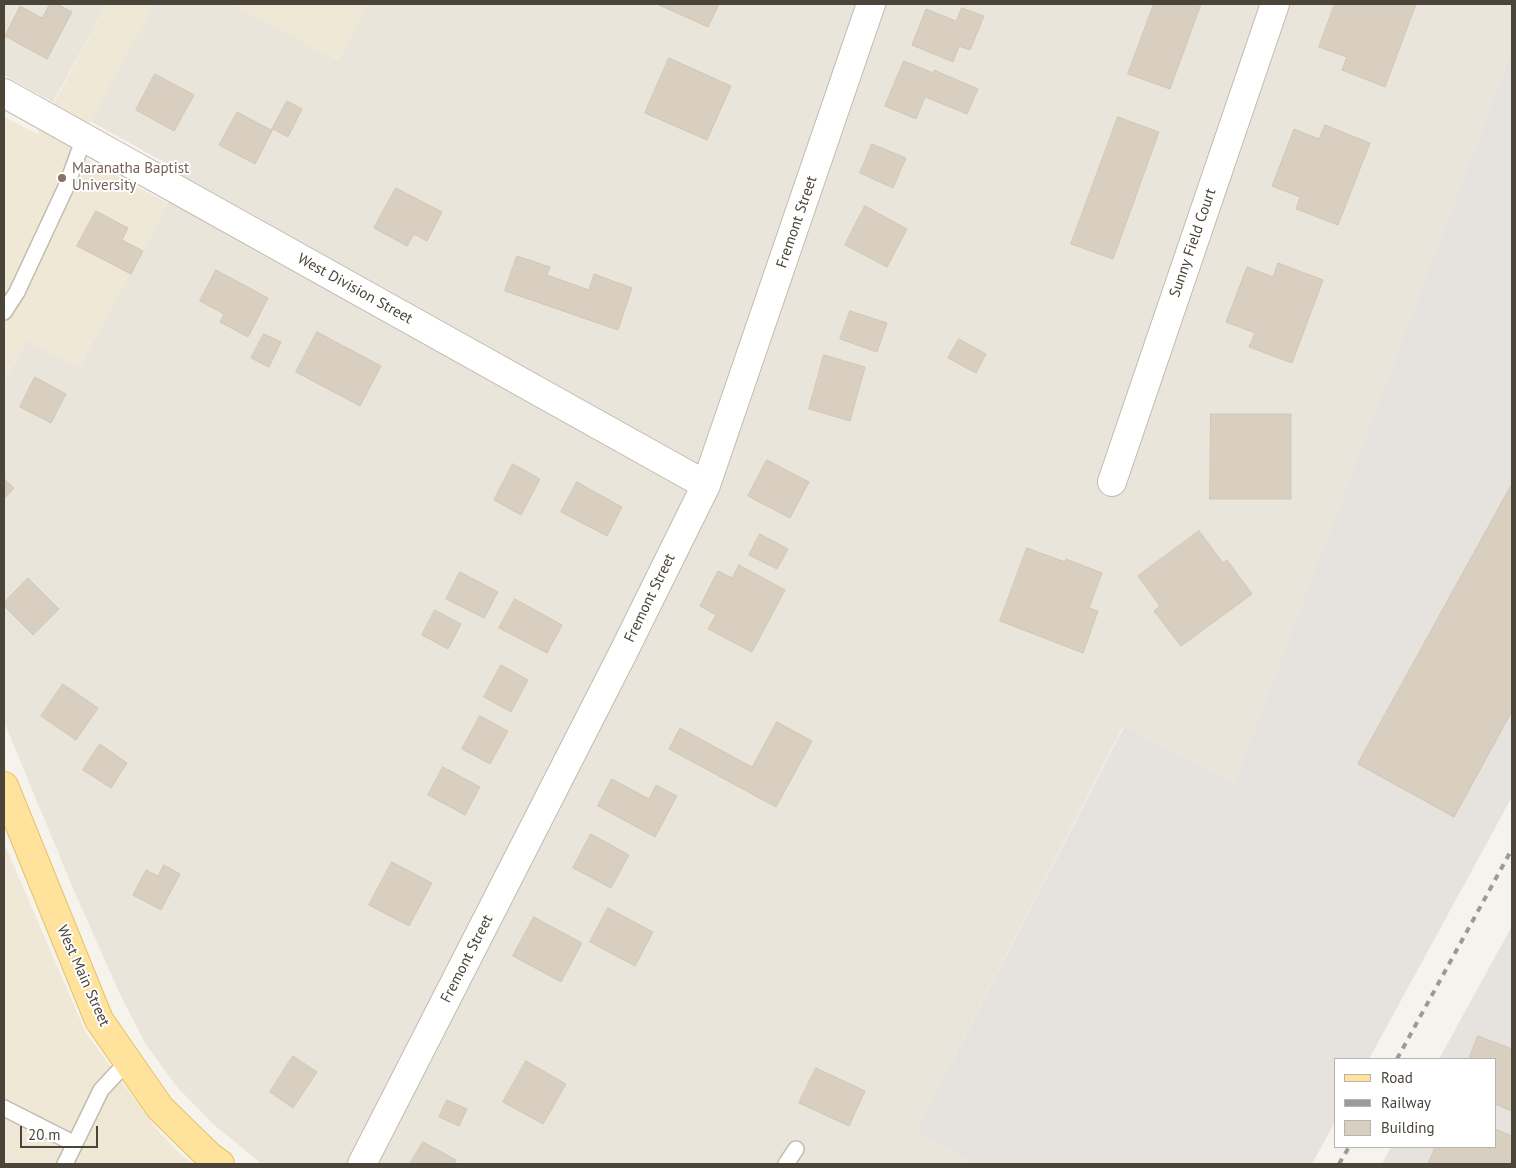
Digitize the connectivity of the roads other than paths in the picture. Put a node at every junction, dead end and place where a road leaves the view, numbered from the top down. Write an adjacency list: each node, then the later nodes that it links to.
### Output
1 (871, 4): 7 (street, Fremont Street)
2 (1275, 4): 6 (street, Sunny Field Court)
3 (4, 93): 4 (street, West Division Street)
4 (84, 138): 5 (lane); 7 (street, West Division Street)
5 (4, 312)
6 (1112, 482)
7 (706, 485): 15 (street, Fremont Street)
8 (4, 786): 9 (main road, West Main Street)
9 (127, 1062): 11 (lane); 14 (main road, West Main Street)
10 (4, 1108): 11 (lane)
11 (75, 1144): 13 (lane)
12 (796, 1149): 16 (lane)
13 (65, 1164)
14 (220, 1164)
15 (362, 1164)
16 (786, 1164)

